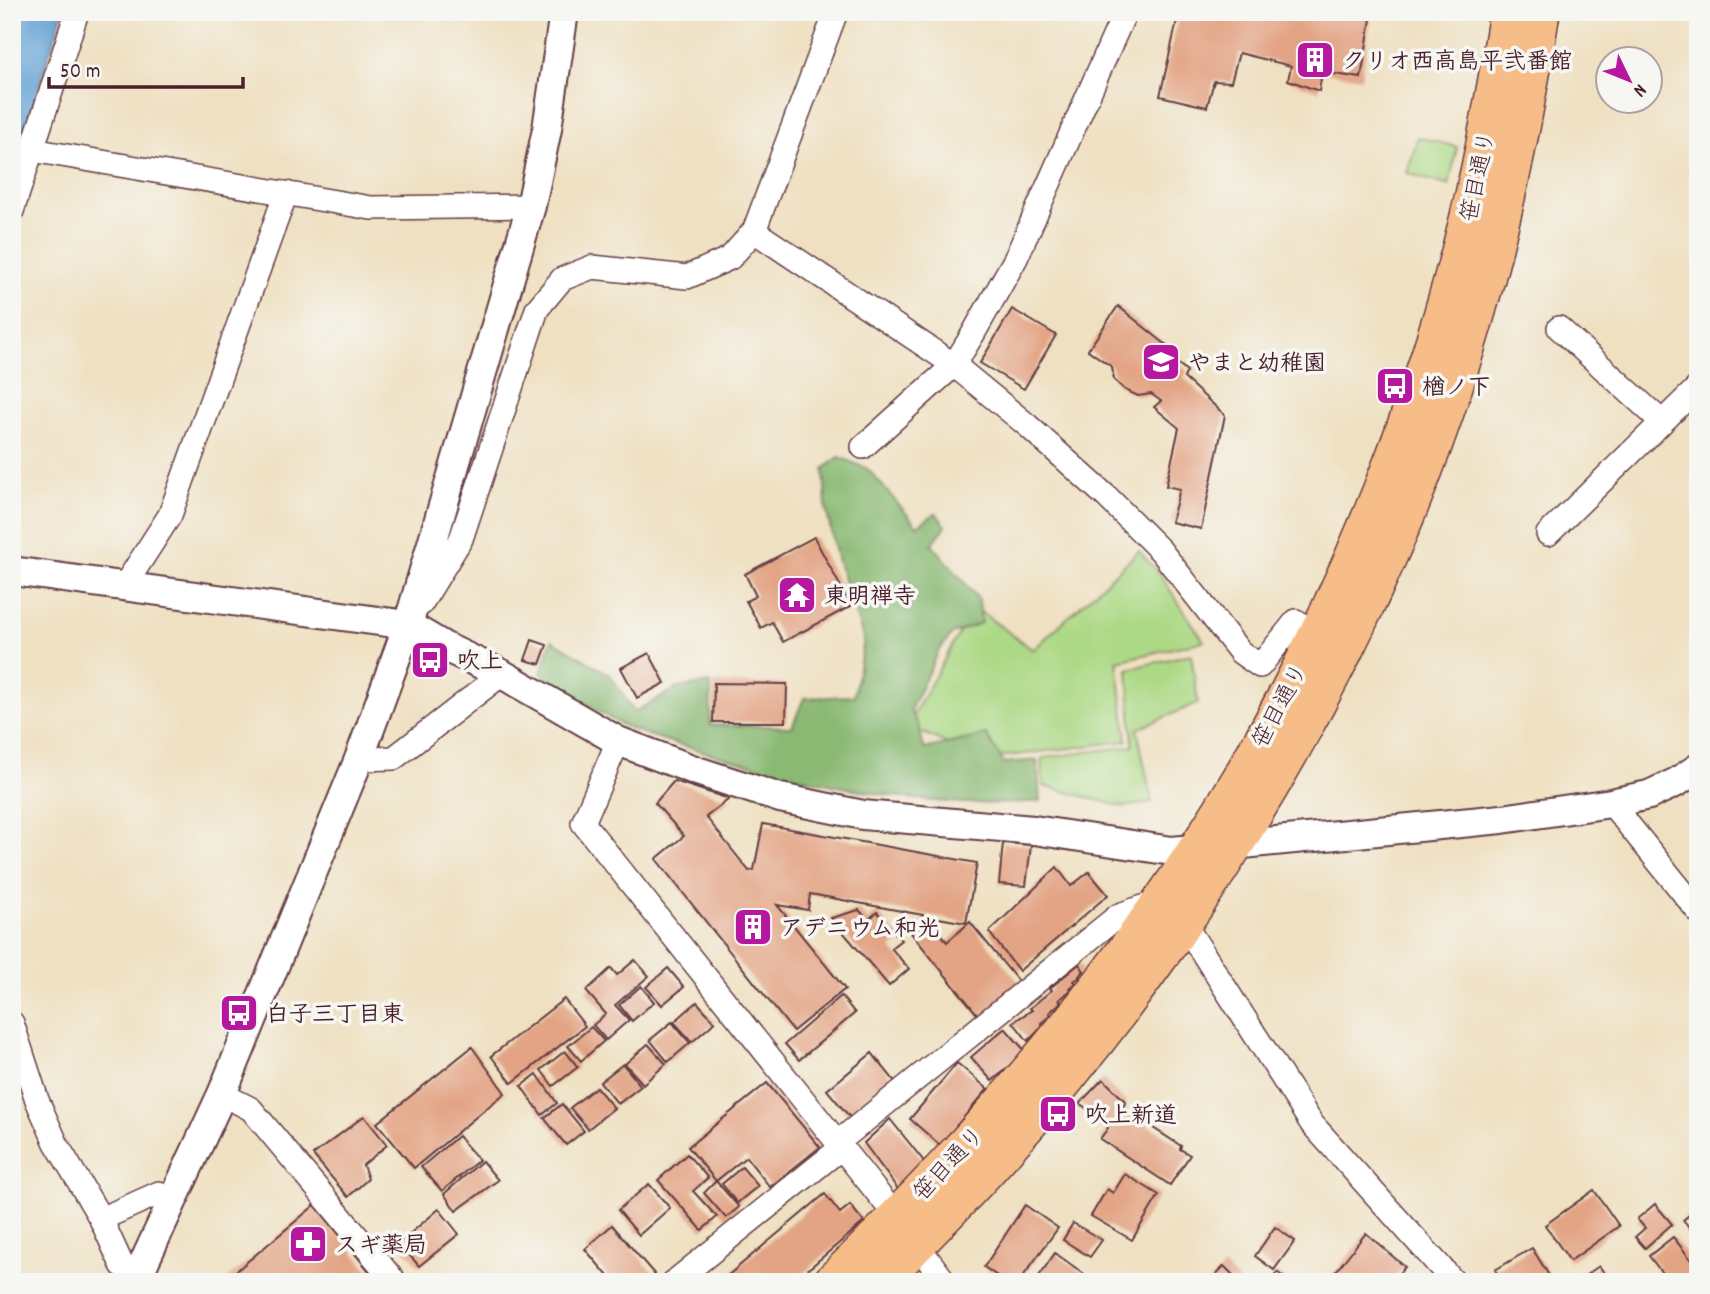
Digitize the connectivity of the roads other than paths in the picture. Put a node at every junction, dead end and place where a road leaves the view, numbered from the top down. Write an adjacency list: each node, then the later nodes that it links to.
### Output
1 (77, 12): 7 (street)
2 (564, 12): 9 (street)
3 (836, 12): 11 (street)
4 (1125, 12): 13 (street)
5 (1508, 12): 21 (main road, 笹目通り)
6 (1541, 12): 27 (main road, 笹目通り)
7 (32, 150): 8 (street); 10 (street)
8 (286, 193): 9 (street); 19 (street)
9 (531, 205): 20 (street)
10 (12, 211)
11 (754, 230): 13 (street); 20 (street)
12 (1559, 328): 15 (street)
13 (954, 365): 16 (street); 21 (street)
14 (1698, 387): 15 (street)
15 (1662, 422): 17 (street)
16 (863, 447)
17 (1548, 534)
18 (12, 571): 19 (street)
19 (123, 588): 20 (street)
20 (408, 625): 22 (street); 24 (street)
21 (1317, 633): 28 (main road, 笹目通り)
22 (502, 674): 23 (street); 24 (street)
23 (618, 741): 28 (street); 33 (street)
24 (359, 759): 32 (street)
25 (1698, 768): 26 (street)
26 (1611, 803): 27 (street); 29 (street)
27 (1234, 845): 28 (street); 30 (main road, 笹目通り)
28 (1196, 849): 30 (main road, 笹目通り)
29 (1698, 911)
30 (1172, 912): 33 (street); 36 (main road, 笹目通り); 43 (street)
31 (12, 1023): 35 (street)
32 (222, 1094): 34 (street); 38 (street)
33 (839, 1145): 36 (street); 39 (street)
34 (173, 1198): 35 (street); 37 (street)
35 (102, 1219): 37 (street)
36 (906, 1232): 40 (main road, 笹目通り); 41 (main road, 笹目通り); 42 (street)
37 (137, 1278)
38 (395, 1282)
39 (674, 1282)
40 (832, 1282)
41 (878, 1282)
42 (945, 1282)
43 (1454, 1282)

